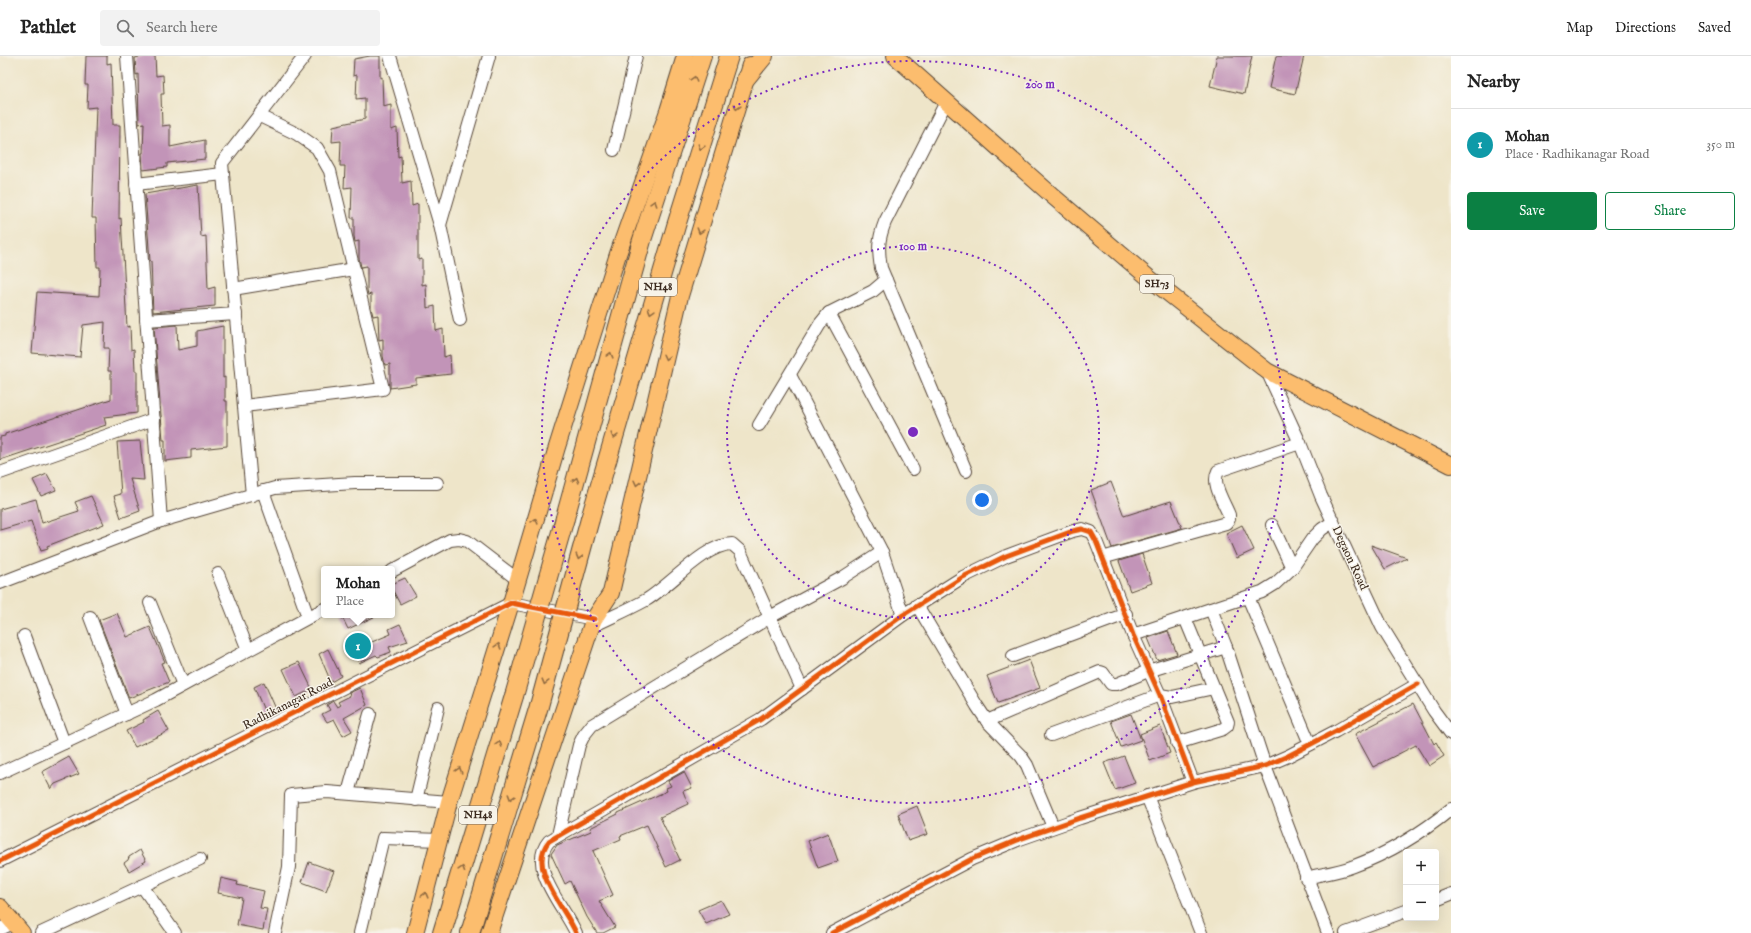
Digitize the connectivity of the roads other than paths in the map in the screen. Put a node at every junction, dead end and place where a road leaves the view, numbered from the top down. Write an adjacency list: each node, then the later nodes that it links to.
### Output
1 (127, 56): 17 (street)
2 (305, 56): 14 (street)
3 (390, 56): 18 (street)
4 (489, 56): 18 (street)
5 (636, 56): 15 (street)
6 (685, 56): 46 (main road, one-way to 6)
7 (702, 56): 108 (highway, NH48, one-way to 7, bridge)
8 (730, 56): 109 (highway, NH48, one-way to 109, bridge)
9 (753, 56): 12 (main road)
10 (764, 56): 12 (highway)
11 (896, 56): 13 (main road, SH73)
12 (746, 78): 60 (main road, one-way to 60)
13 (946, 102): 20 (street); 26 (main road, SH73)
14 (260, 116): 16 (street); 19 (street)
15 (614, 150)
16 (223, 174): 17 (street); 21 (street)
17 (136, 184): 24 (street)
18 (440, 225): 25 (street)
19 (354, 269): 21 (street); 28 (street)
20 (886, 280): 22 (street); 34 (street)
21 (233, 289): 23 (street)
22 (829, 313): 27 (street); 33 (street)
23 (236, 314): 24 (street); 28 (street)
24 (146, 320): 29 (street)
25 (460, 320)
26 (1267, 371): 31 (street, Degaon Road); 32 (main road, SH73)
27 (790, 375): 30 (street); 41 (street)
28 (244, 406): 37 (street)
29 (154, 420): 35 (street); 38 (street)
30 (760, 425)
31 (1300, 443): 39 (street, Degaon Road); 42 (street)
32 (1451, 465)
33 (913, 469)
34 (966, 471)
35 (0, 473)
36 (437, 483): 37 (street)
37 (258, 493): 38 (street); 57 (street)
38 (161, 521): 47 (street)
39 (1334, 522): 43 (street); 68 (street, Degaon Road)
40 (1272, 524): 43 (street)
41 (882, 552): 54 (street); 58 (street)
42 (1102, 558): 51 (street); 55 (street)
43 (1292, 568): 48 (street)
44 (395, 569): 46 (street)
45 (218, 574): 64 (street)
46 (518, 580): 50 (main road)
47 (0, 583)
48 (1248, 597): 52 (street); 81 (street)
49 (150, 603): 69 (street)
50 (511, 603): 60 (street); 88 (main road, one-way to 50); 94 (street, Radhikanagar Road)
51 (917, 605): 54 (street); 76 (street)
52 (1212, 609): 59 (street); 63 (street)
53 (321, 610): 57 (street)
54 (903, 614): 71 (street)
55 (1126, 614): 61 (street); 66 (street)
56 (90, 617): 74 (street)
57 (308, 617): 64 (street)
58 (770, 617): 60 (street); 71 (street); 91 (street)
59 (1185, 618): 61 (street); 65 (street)
60 (592, 623): 110 (main road)
61 (1133, 635): 67 (street)
62 (24, 636): 79 (street)
63 (1226, 647): 65 (street); 82 (street)
64 (248, 650): 69 (street)
65 (1201, 655): 67 (street); 70 (street)
66 (1013, 656)
67 (1148, 672): 72 (street); 76 (street)
68 (1418, 684): 77 (street, Degaon Road); 81 (street)
69 (183, 686): 74 (street)
70 (1214, 688): 72 (street); 80 (street)
71 (802, 689): 91 (street)
72 (1160, 695): 78 (street); 80 (street)
73 (438, 708): 87 (street)
74 (127, 714): 79 (street)
75 (370, 714): 85 (street)
76 (988, 721): 90 (street)
77 (1451, 734)
78 (1051, 735)
79 (64, 743): 83 (street)
80 (1177, 743): 84 (street)
81 (1310, 744): 82 (street)
82 (1266, 766): 84 (street); 95 (street)
83 (0, 772)
84 (1193, 782): 86 (street)
85 (348, 793): 87 (street); 105 (street)
86 (1147, 796): 90 (street); 112 (street)
87 (416, 800): 88 (street)
88 (449, 802): 92 (main road)
89 (1451, 810): 95 (street)
90 (1054, 827): 111 (street)
91 (558, 835): 102 (street)
92 (440, 840): 106 (street); 107 (main road, one-way to 92)
93 (200, 858): 96 (street)
94 (0, 861)
95 (1306, 878): 113 (street)
96 (142, 886): 103 (street); 104 (street)
97 (1451, 894): 98 (street)
98 (1439, 899)
99 (0, 907): 101 (main road)
100 (1403, 912): 114 (street)
101 (12, 928)
102 (575, 932)
103 (41, 933)
104 (175, 933)
105 (275, 933)
106 (360, 933)
107 (416, 933)
108 (442, 933)
109 (470, 933)
110 (489, 933)
111 (832, 933)
112 (1201, 933)
113 (1328, 933)
114 (1346, 933)

